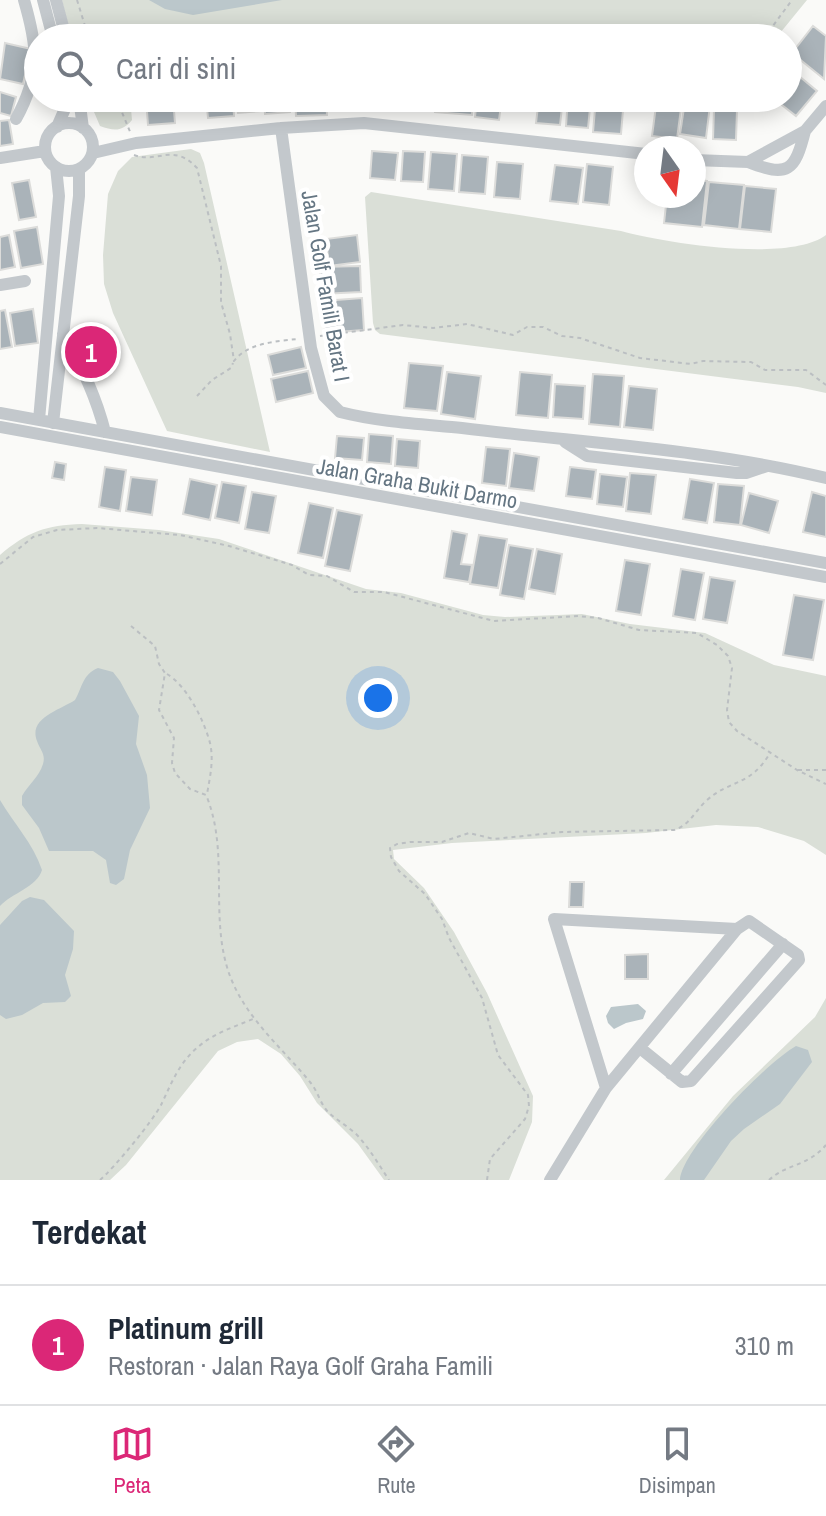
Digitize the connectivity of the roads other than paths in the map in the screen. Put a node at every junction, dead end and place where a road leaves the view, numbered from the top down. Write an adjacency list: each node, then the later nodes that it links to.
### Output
1 (24, 0): 4 (street)
2 (43, 0): 5 (street)
3 (56, 0): 6 (street)
4 (30, 24)
5 (49, 24)
6 (62, 24)
7 (24, 101): 11 (street)
8 (826, 106): 14 (street)
9 (64, 112): 12 (street)
10 (82, 112): 15 (street)
11 (16, 119)
12 (57, 127): 15 (street); 17 (street)
13 (281, 128): 16 (street); 19 (street); 32 (street, Jalan Golf Famili Barat I)
14 (805, 131): 22 (street); 22 (street)
15 (87, 132): 16 (street); 18 (street)
16 (132, 144): 18 (street)
17 (45, 151): 20 (street); 23 (street)
18 (93, 153): 24 (street)
19 (634, 153)
20 (0, 158)
21 (706, 160): 22 (street)
22 (748, 162)
23 (56, 167): 24 (street); 29 (street)
24 (79, 169): 27 (street)
25 (25, 281): 26 (street)
26 (0, 285)
27 (63, 334): 29 (street); 31 (street)
28 (0, 413): 29 (street, Jalan Graha Bukit Darmo)
29 (46, 422): 31 (street, Jalan Graha Bukit Darmo)
30 (0, 427): 34 (street, Jalan Graha Bukit Darmo)
31 (105, 432): 33 (street, Jalan Graha Bukit Darmo)
32 (826, 478)
33 (826, 563)
34 (826, 577)
35 (737, 929): 36 (street); 37 (street); 39 (street)
36 (783, 944): 38 (street); 38 (street)
37 (640, 1048): 38 (street); 39 (street)
38 (671, 1074)
39 (606, 1088): 40 (street)
40 (550, 1180)

